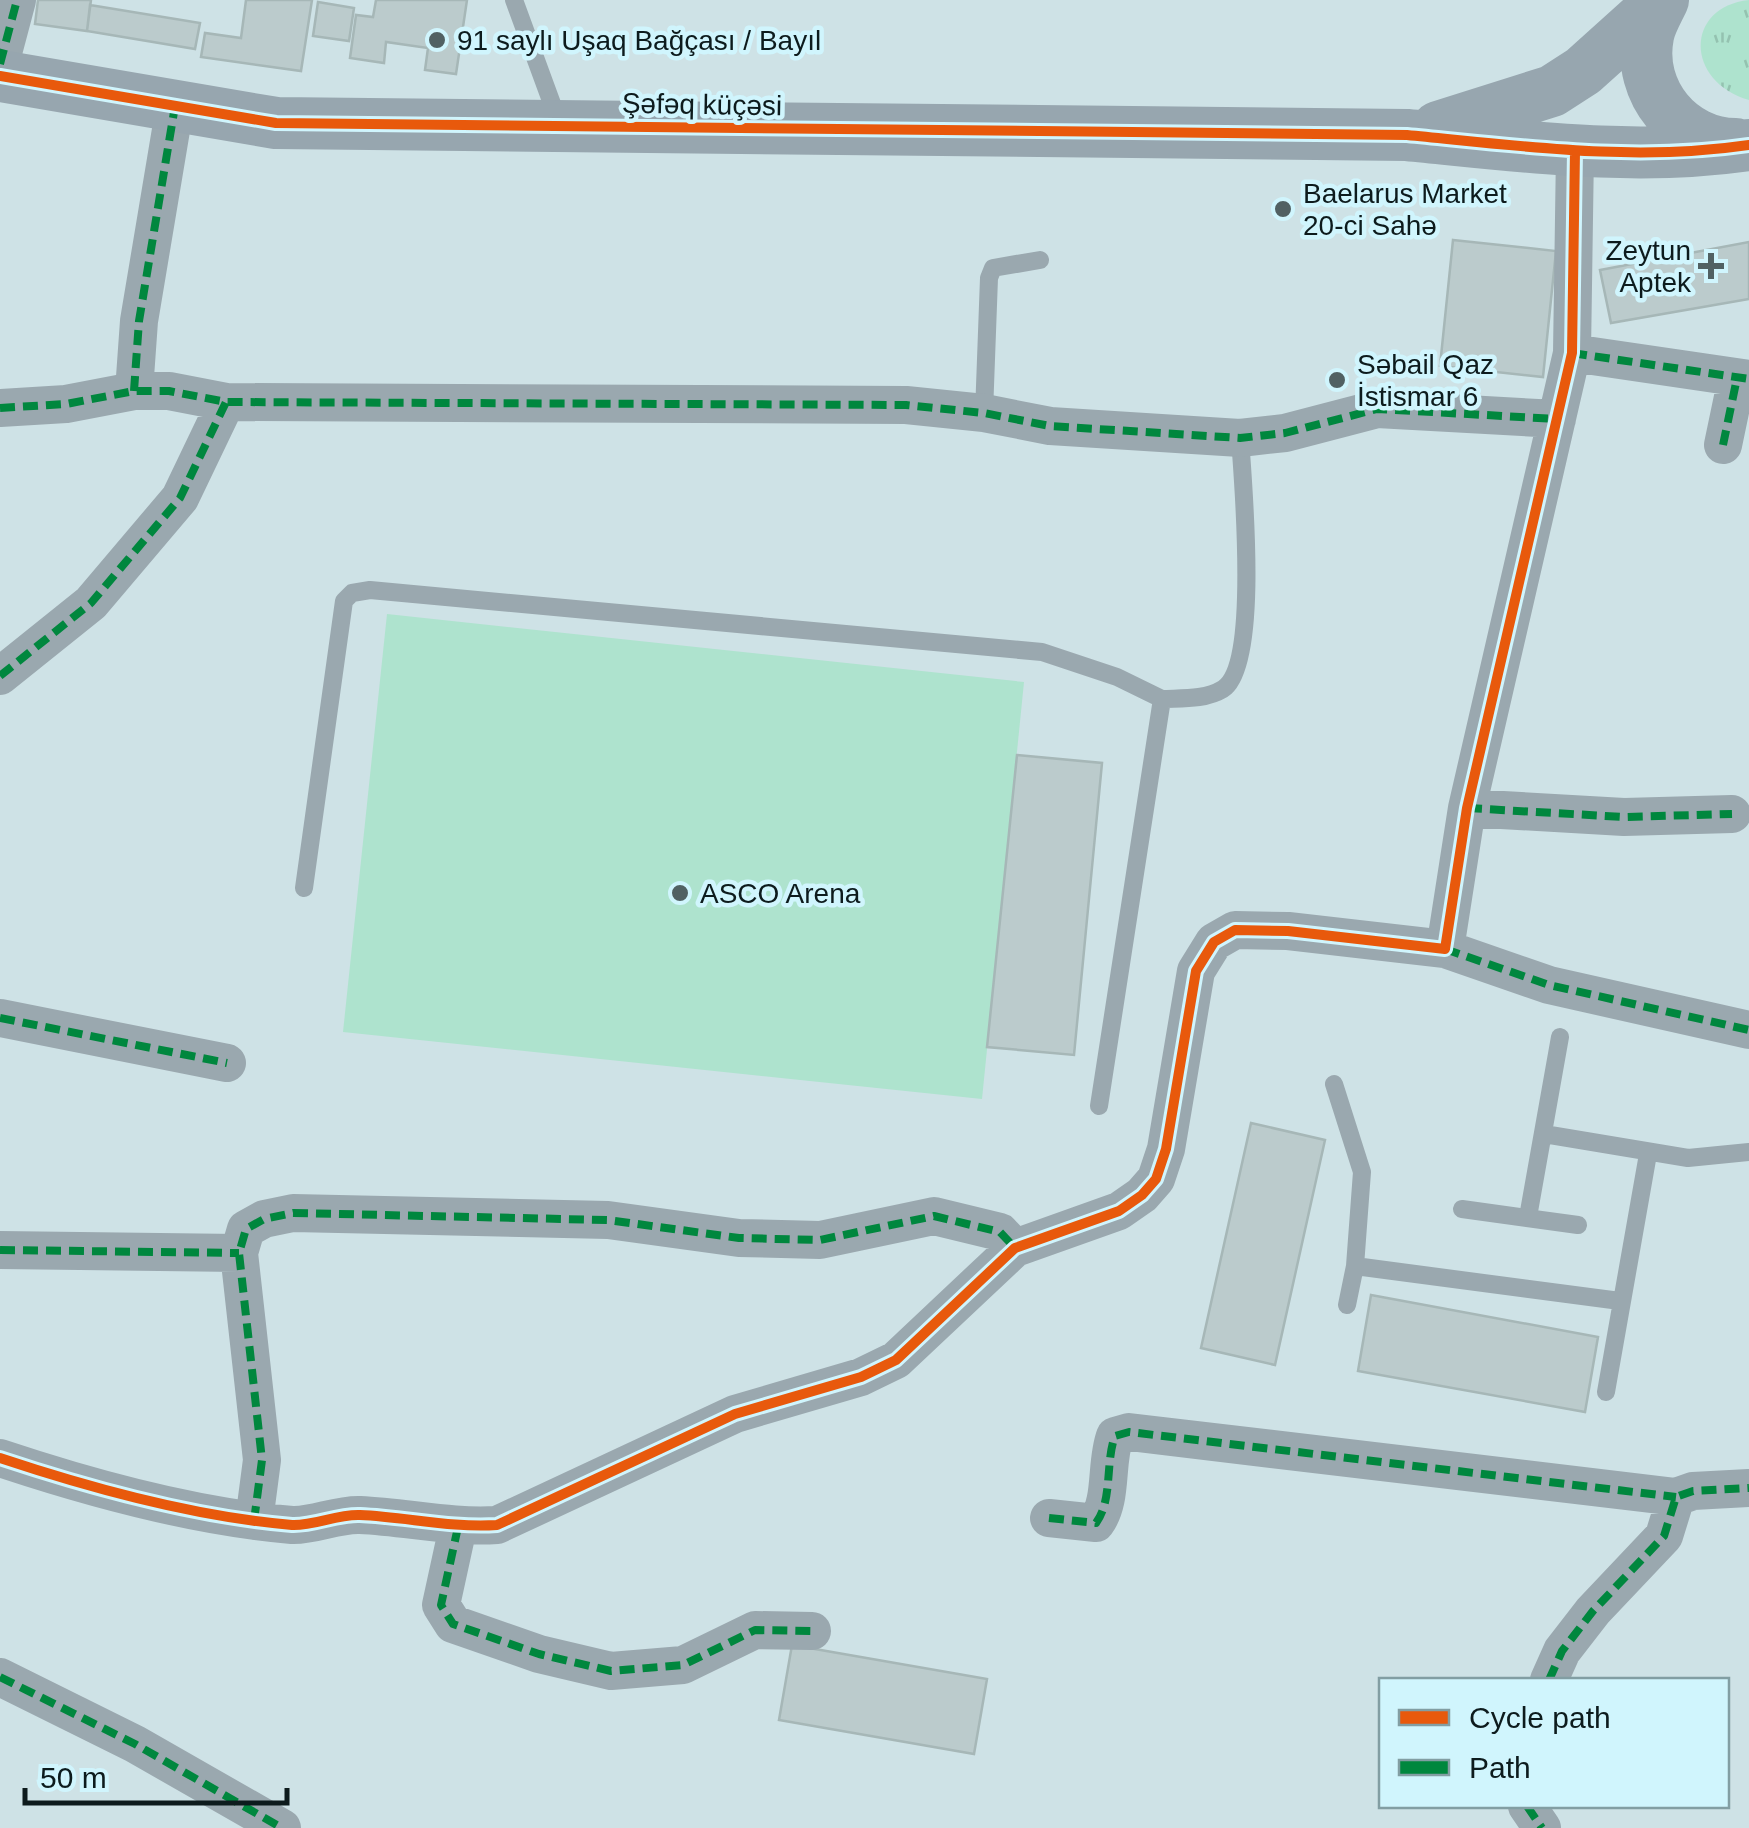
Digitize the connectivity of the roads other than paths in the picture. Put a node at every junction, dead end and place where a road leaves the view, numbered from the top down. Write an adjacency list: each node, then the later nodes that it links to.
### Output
1 (17, 0): 4 (street)
2 (514, 0): 7 (lane)
3 (1663, 0): 8 (street); 9 (street)
4 (0, 64)
5 (0, 76): 6 (street, Şəfəq küçəsi)
6 (175, 106): 7 (street, Şəfəq küçəsi); 14 (street)
7 (560, 125): 8 (street, Şəfəq küçəsi)
8 (1408, 135): 10 (street)
9 (1749, 144): 10 (street)
10 (1576, 151): 12 (street)
11 (1040, 260): 17 (lane)
12 (1572, 353): 13 (street); 18 (street)
13 (1743, 378): 20 (street)
14 (134, 391): 15 (street); 16 (street)
15 (226, 402): 17 (street); 21 (street)
16 (0, 408)
17 (984, 413): 19 (street)
18 (1558, 420): 19 (street); 23 (street)
19 (1240, 438): 22 (lane)
20 (1723, 445)
21 (0, 676)
22 (1162, 699): 25 (lane); 32 (lane)
23 (1467, 808): 24 (street); 26 (street)
24 (1732, 814)
25 (304, 888)
26 (1446, 950): 28 (street); 39 (street)
27 (0, 1018): 30 (street)
28 (1749, 1030)
29 (1560, 1037): 33 (lane)
30 (226, 1063)
31 (1334, 1084): 42 (lane)
32 (1100, 1106)
33 (1544, 1134): 35 (lane); 37 (lane)
34 (1749, 1152): 35 (lane)
35 (1648, 1154): 43 (lane)
36 (1462, 1209): 37 (lane)
37 (1528, 1217): 38 (lane)
38 (1578, 1224)
39 (1015, 1248): 41 (street); 51 (street)
40 (0, 1250): 41 (street)
41 (239, 1253): 50 (street)
42 (1355, 1266): 43 (lane); 44 (lane)
43 (1620, 1302): 45 (lane)
44 (1346, 1305)
45 (1606, 1392)
46 (0, 1458): 50 (street)
47 (1749, 1488): 48 (street)
48 (1676, 1497): 49 (street); 54 (street)
49 (1050, 1518)
50 (254, 1521): 51 (street)
51 (458, 1527): 52 (street)
52 (812, 1631)
53 (0, 1676): 55 (street)
54 (1550, 1678)
55 (282, 1828)

